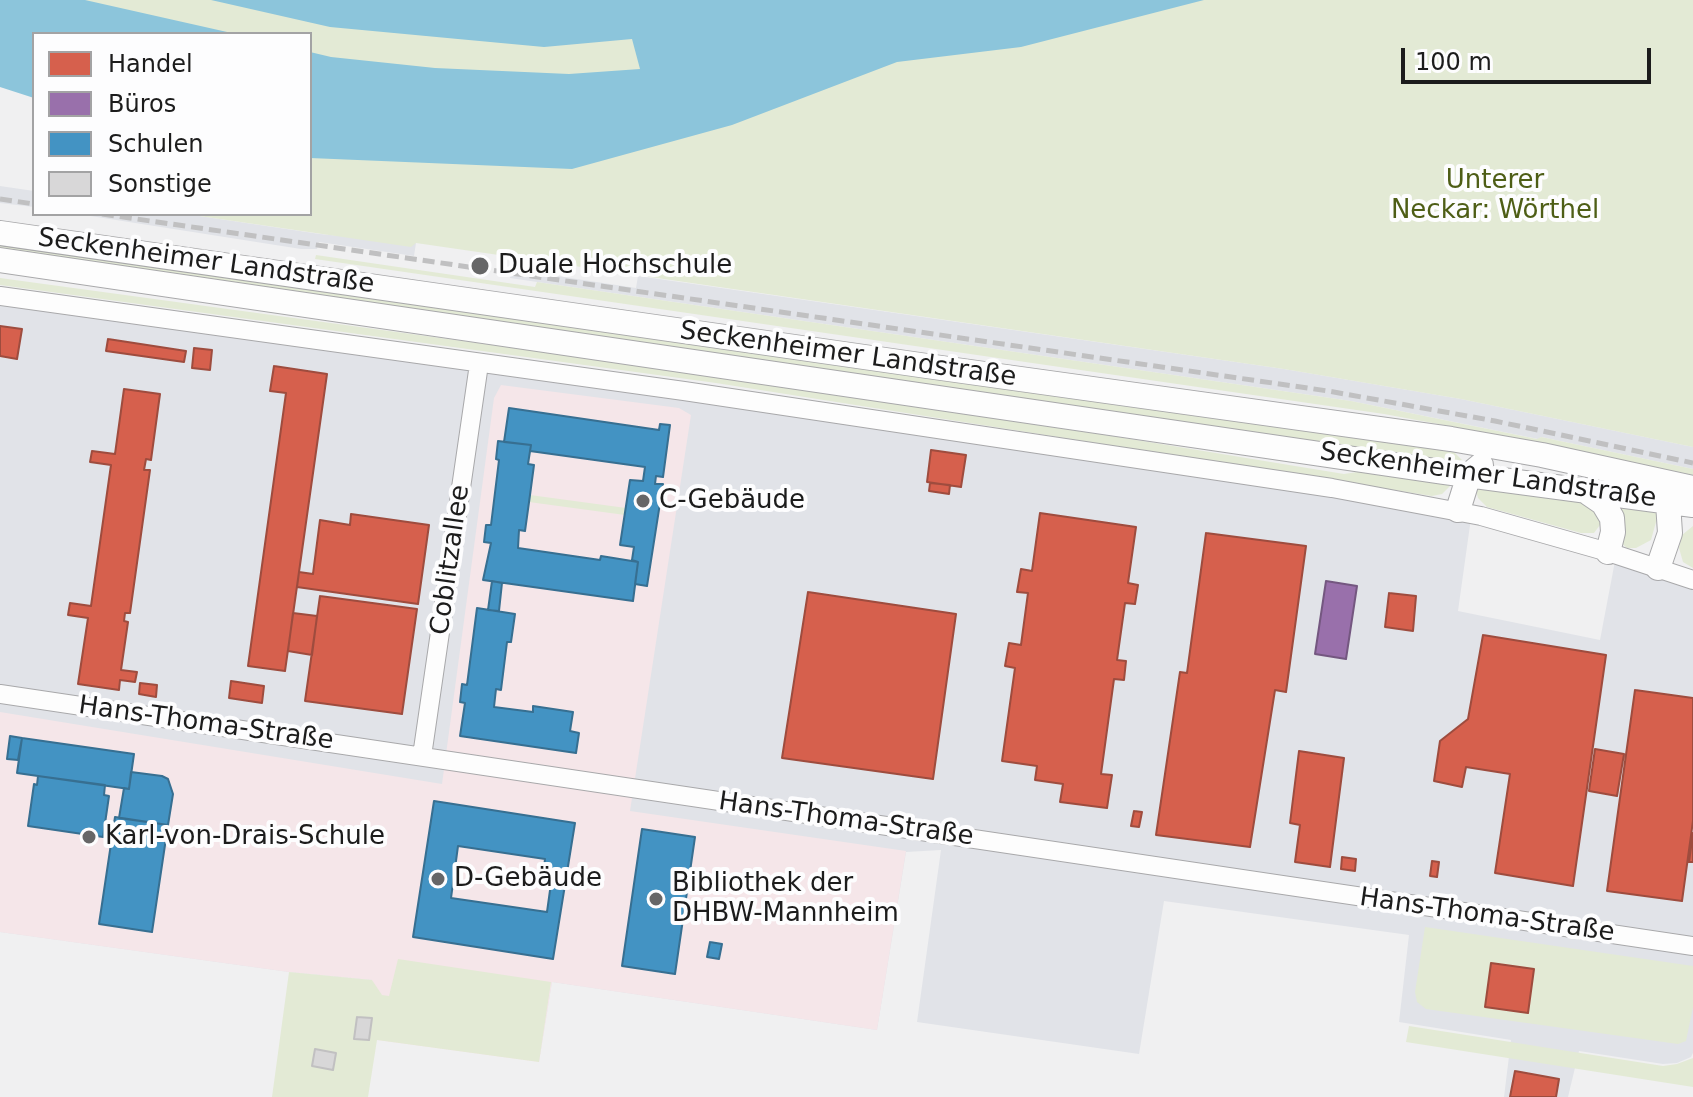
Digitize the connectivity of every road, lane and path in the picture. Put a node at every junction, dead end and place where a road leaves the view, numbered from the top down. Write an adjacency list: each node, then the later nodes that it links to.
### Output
1 (0, 233): 5 (main road, Seckenheimer Landstraße)
2 (0, 260): 6 (main road, Seckenheimer Landstraße)
3 (0, 296): 4 (street, Seckenheimer Landstraße)
4 (479, 364): 10 (street, Seckenheimer Landstraße); 17 (street, Coblitzallee)
5 (1542, 455): 6 (main road); 9 (main road, Seckenheimer Landstraße)
6 (1469, 475): 8 (main road, Seckenheimer Landstraße); 10 (main road)
7 (1693, 488): 9 (main road, Seckenheimer Landstraße)
8 (1584, 490): 9 (main road, Seckenheimer Landstraße); 13 (main road)
9 (1676, 496): 12 (main road)
10 (1458, 510): 13 (street, Seckenheimer Landstraße)
11 (1693, 517): 12 (main road)
12 (1670, 533): 14 (main road)
13 (1608, 552): 14 (street, Seckenheimer Landstraße)
14 (1658, 568): 15 (street)
15 (1693, 580)
16 (0, 694): 17 (street, Hans-Thoma-Straße)
17 (422, 756): 18 (street, Hans-Thoma-Straße)
18 (1693, 946)

